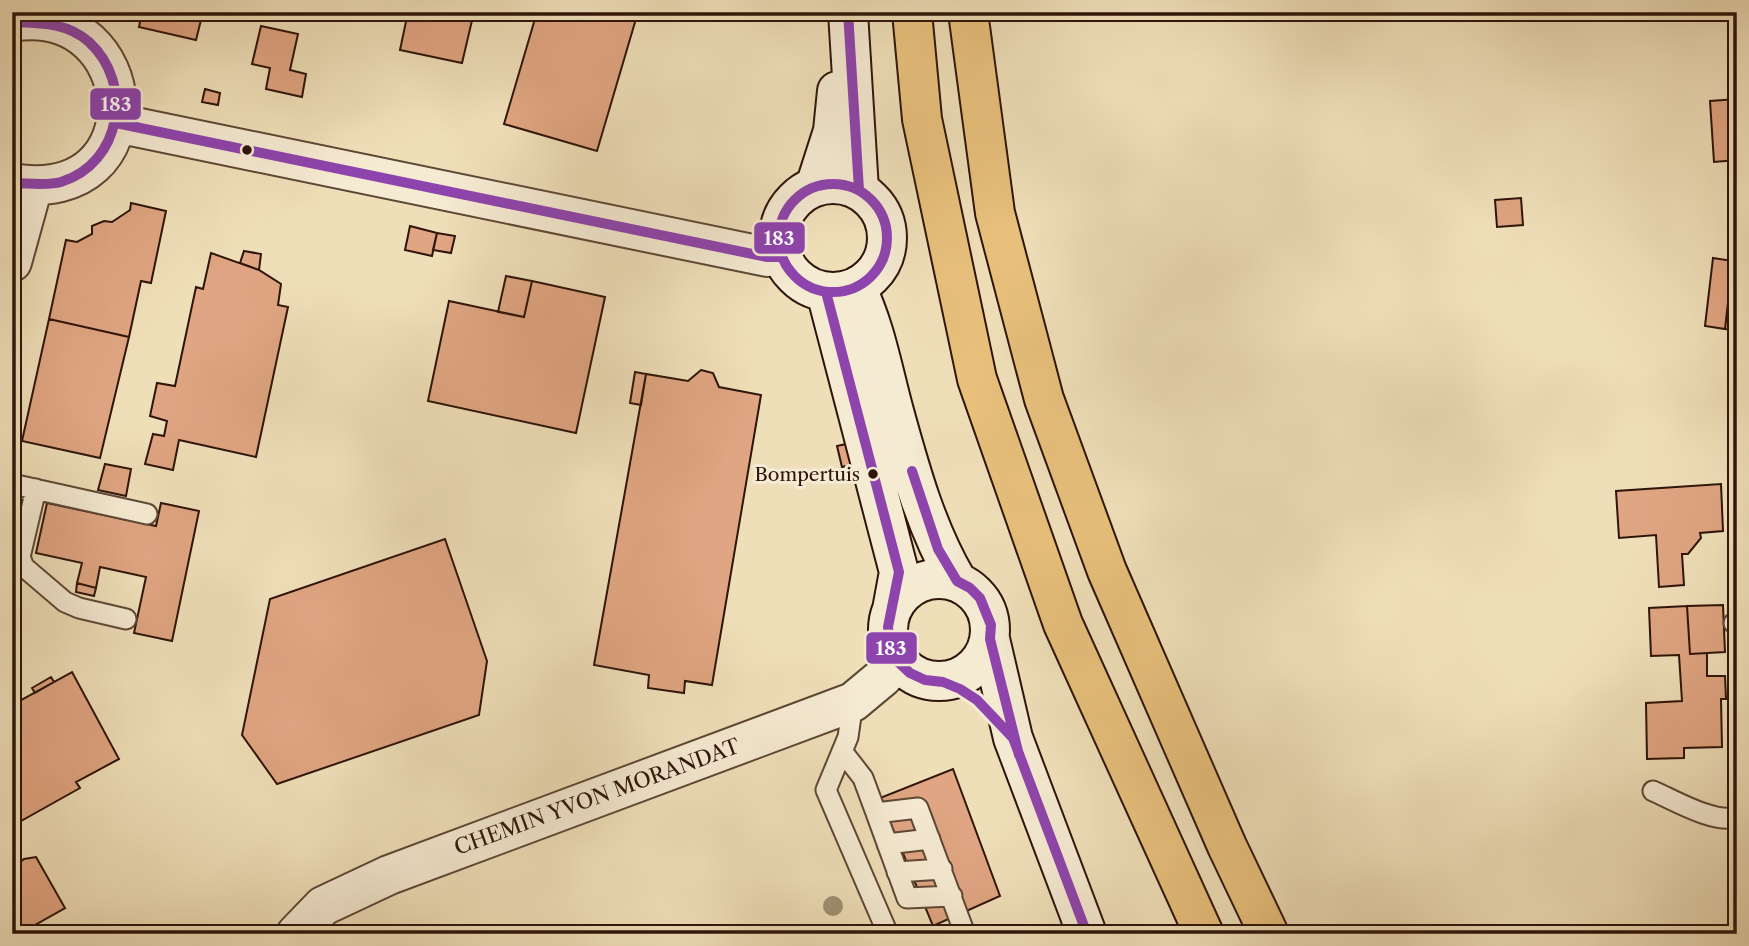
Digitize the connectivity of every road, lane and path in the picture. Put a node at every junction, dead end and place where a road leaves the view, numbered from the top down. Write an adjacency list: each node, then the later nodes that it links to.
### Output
1 (846, 12): 8 (street); 9 (street)
2 (912, 12): 37 (highway)
3 (968, 12): 38 (highway)
4 (56, 16): 5 (street); 6 (street)
5 (12, 22)
6 (116, 124): 7 (street); 10 (street)
7 (22, 185): 11 (street)
8 (815, 187): 9 (street); 10 (street)
9 (859, 190): 12 (street)
10 (775, 257): 12 (street)
11 (12, 262)
12 (841, 289): 16 (street); 17 (street)
13 (12, 484): 14 (lane)
14 (36, 489): 15 (lane); 18 (lane)
15 (147, 513)
16 (957, 582): 17 (street); 19 (street)
17 (892, 610): 20 (street)
18 (125, 619)
19 (990, 639): 21 (street); 23 (street)
20 (897, 661): 21 (street); 22 (street, CHEMIN YVON MORANDAT)
21 (943, 682): 23 (street)
22 (853, 702): 24 (lane); 33 (street, CHEMIN YVON MORANDAT)
23 (1013, 738): 36 (street)
24 (842, 751): 26 (lane); 34 (lane)
25 (1653, 790): 27 (lane)
26 (876, 813): 28 (lane); 29 (lane)
27 (1737, 817)
28 (930, 839): 29 (lane); 30 (lane)
29 (887, 844): 31 (lane)
30 (942, 869): 31 (lane); 32 (lane)
31 (897, 872): 32 (lane)
32 (953, 896): 35 (lane)
33 (296, 934)
34 (888, 934)
35 (965, 934)
36 (1087, 934)
37 (1204, 934)
38 (1269, 934)

